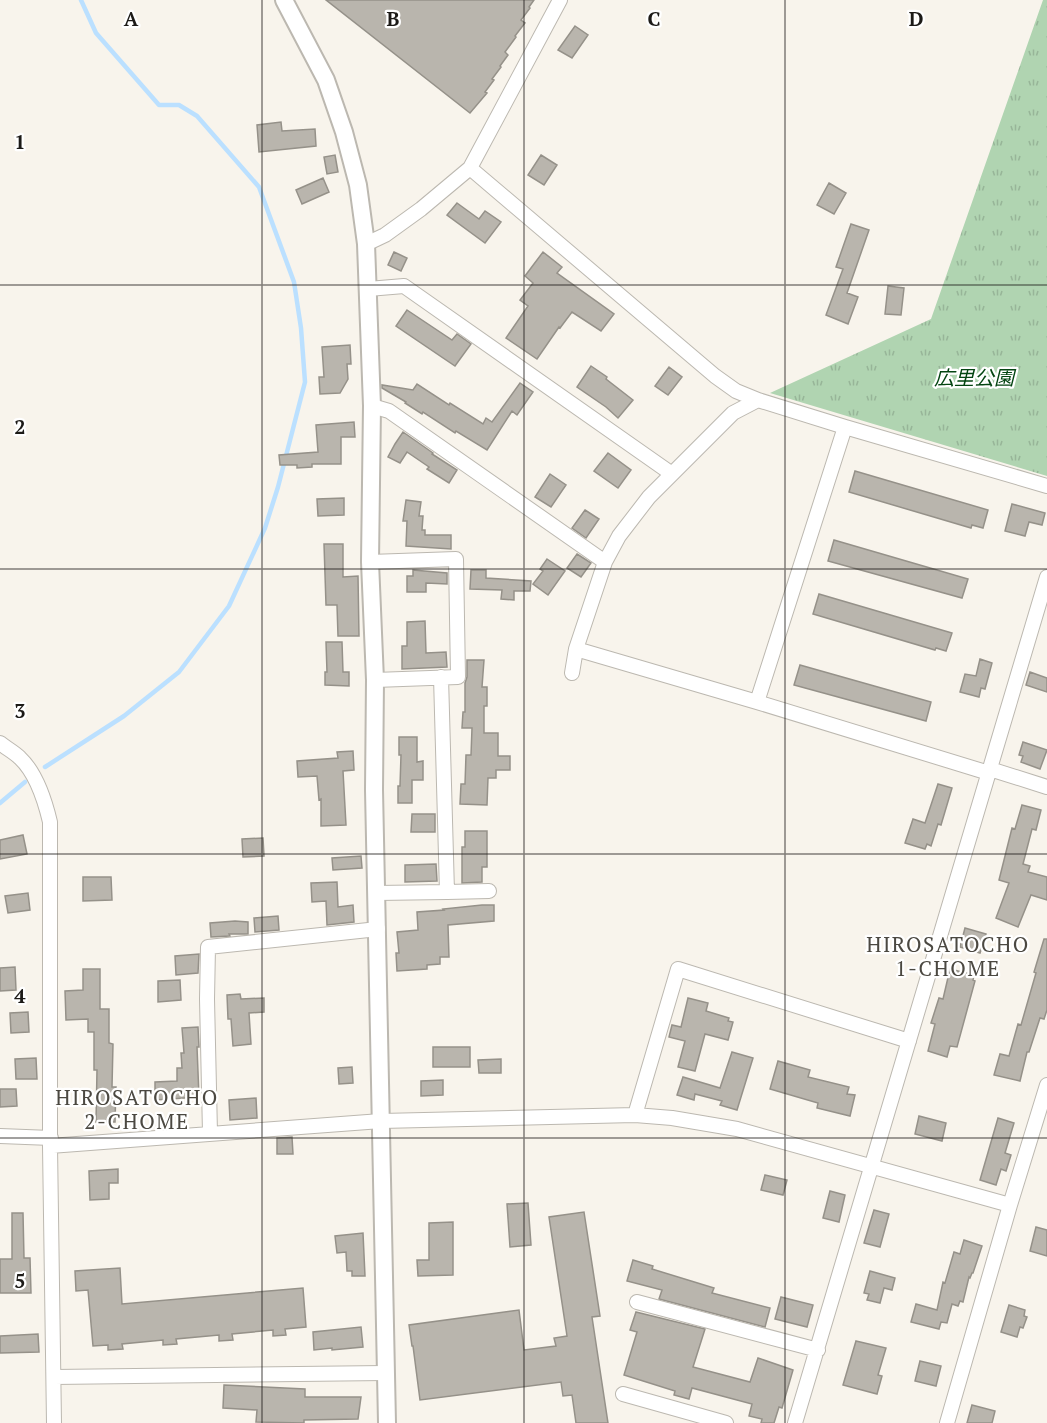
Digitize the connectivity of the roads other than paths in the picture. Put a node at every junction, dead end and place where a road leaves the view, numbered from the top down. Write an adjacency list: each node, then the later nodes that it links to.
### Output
1 (284, 0): 4 (street)
2 (560, 0): 3 (street)
3 (470, 168): 4 (street); 6 (street)
4 (366, 244): 5 (street)
5 (368, 289): 7 (street); 9 (street)
6 (758, 400): 8 (street); 9 (street)
7 (372, 406): 11 (street); 12 (street)
8 (845, 427): 10 (street); 18 (street)
9 (672, 474): 12 (street)
10 (1047, 486)
11 (370, 562): 16 (street); 17 (street)
12 (605, 562): 14 (street)
13 (1047, 577): 20 (street)
14 (576, 650): 15 (street); 18 (street)
15 (572, 673)
16 (441, 677): 17 (street); 23 (street)
17 (375, 680): 24 (street)
18 (757, 702): 20 (street)
19 (0, 743): 32 (street)
20 (989, 771): 21 (street); 26 (street)
21 (1047, 787)
22 (489, 891): 23 (street)
23 (447, 892): 24 (street)
24 (377, 893): 25 (street)
25 (378, 929): 29 (street); 30 (street)
26 (909, 1041): 28 (street); 33 (street)
27 (1047, 1085): 34 (street)
28 (635, 1115): 29 (street); 33 (street)
29 (381, 1121): 30 (street); 37 (street)
30 (210, 1133): 32 (street)
31 (0, 1136): 32 (street)
32 (50, 1142): 38 (street)
33 (872, 1166): 34 (street); 36 (street)
34 (1010, 1205): 44 (street)
35 (637, 1302): 36 (street)
36 (818, 1350): 43 (street)
37 (385, 1373): 38 (street); 41 (street)
38 (54, 1377): 40 (street)
39 (623, 1394): 42 (street)
40 (54, 1423)
41 (387, 1423)
42 (726, 1423)
43 (795, 1423)
44 (948, 1423)

